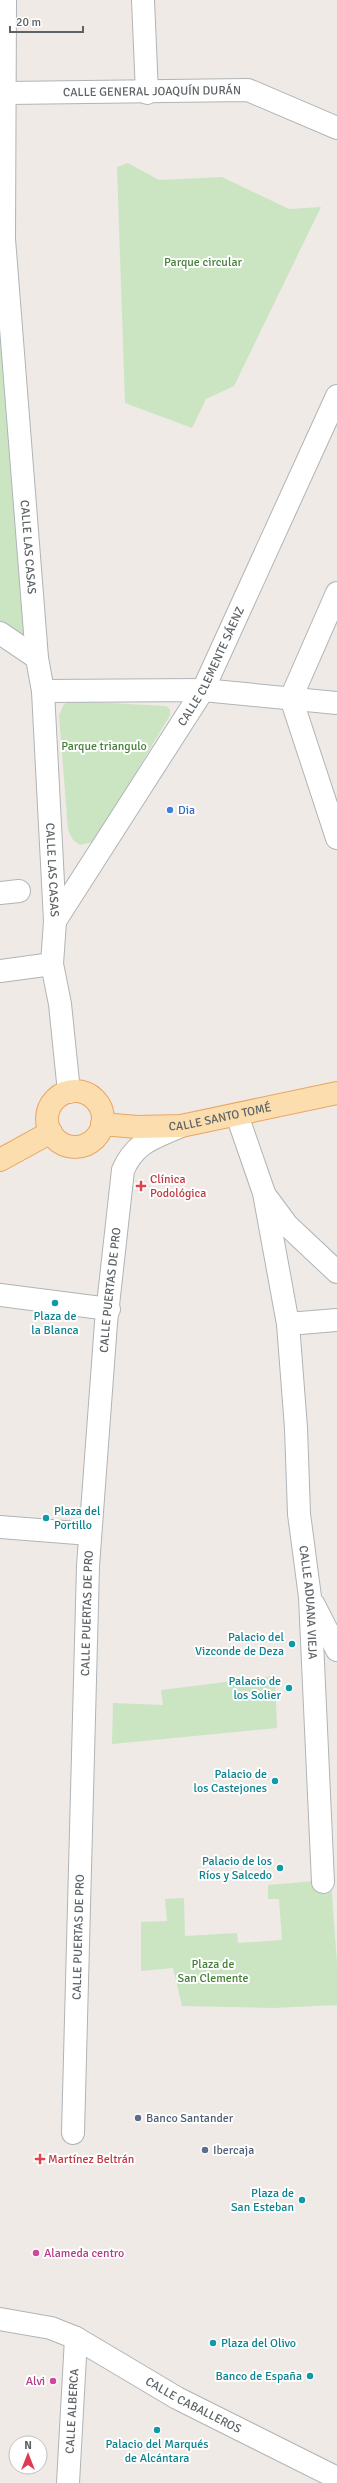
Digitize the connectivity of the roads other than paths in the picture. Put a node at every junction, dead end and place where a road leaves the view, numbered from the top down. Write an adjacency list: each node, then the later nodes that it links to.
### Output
1 (5, 0): 3 (street, CALLE LAS CASAS)
2 (143, 0): 4 (street)
3 (6, 93): 4 (street, CALLE GENERAL JOAQUÍN DURÁN); 6 (street, CALLE LAS CASAS)
4 (147, 93): 5 (street, CALLE GENERAL JOAQUÍN DURÁN)
5 (337, 128)
6 (2, 239): 10 (street, CALLE LAS CASAS)
7 (337, 396): 11 (street, CALLE CLEMENTE SÁENZ)
8 (337, 594): 13 (street)
9 (0, 633): 10 (street)
10 (37, 658): 12 (street, CALLE LAS CASAS)
11 (203, 690): 12 (street); 13 (street); 16 (street, CALLE CLEMENTE SÁENZ)
12 (43, 691): 16 (street, CALLE LAS CASAS)
13 (291, 698): 14 (street); 15 (street)
14 (337, 703)
15 (337, 838)
16 (55, 921): 17 (street, CALLE LAS CASAS)
17 (52, 964): 18 (street); 19 (street, CALLE LAS CASAS)
18 (0, 971)
19 (69, 1092): 22 (main road); 24 (main road)
20 (337, 1093): 21 (main road, CALLE SANTO TOMÉ)
21 (237, 1115): 23 (main road, CALLE SANTO TOMÉ); 26 (street)
22 (102, 1124): 23 (main road, CALLE SANTO TOMÉ); 24 (main road)
23 (181, 1126): 29 (street, CALLE PUERTAS DE PRO)
24 (51, 1132): 25 (main road)
25 (0, 1160)
26 (264, 1193): 27 (street); 31 (street, CALLE ADUANA VIEJA)
27 (337, 1272)
28 (0, 1295): 29 (street)
29 (109, 1308): 33 (street, CALLE PUERTAS DE PRO)
30 (337, 1320): 31 (street)
31 (288, 1324): 34 (street, CALLE ADUANA VIEJA)
32 (0, 1527): 33 (street)
33 (90, 1534): 37 (street, CALLE PUERTAS DE PRO)
34 (310, 1597): 35 (street); 36 (street, CALLE ADUANA VIEJA)
35 (337, 1650)
36 (323, 1882)
37 (73, 2133)
38 (0, 2319): 39 (street, CALLE CABALLEROS)
39 (76, 2338): 40 (street, CALLE CABALLEROS); 41 (street, CALLE ALBERCA)
40 (337, 2478)
41 (68, 2483)

